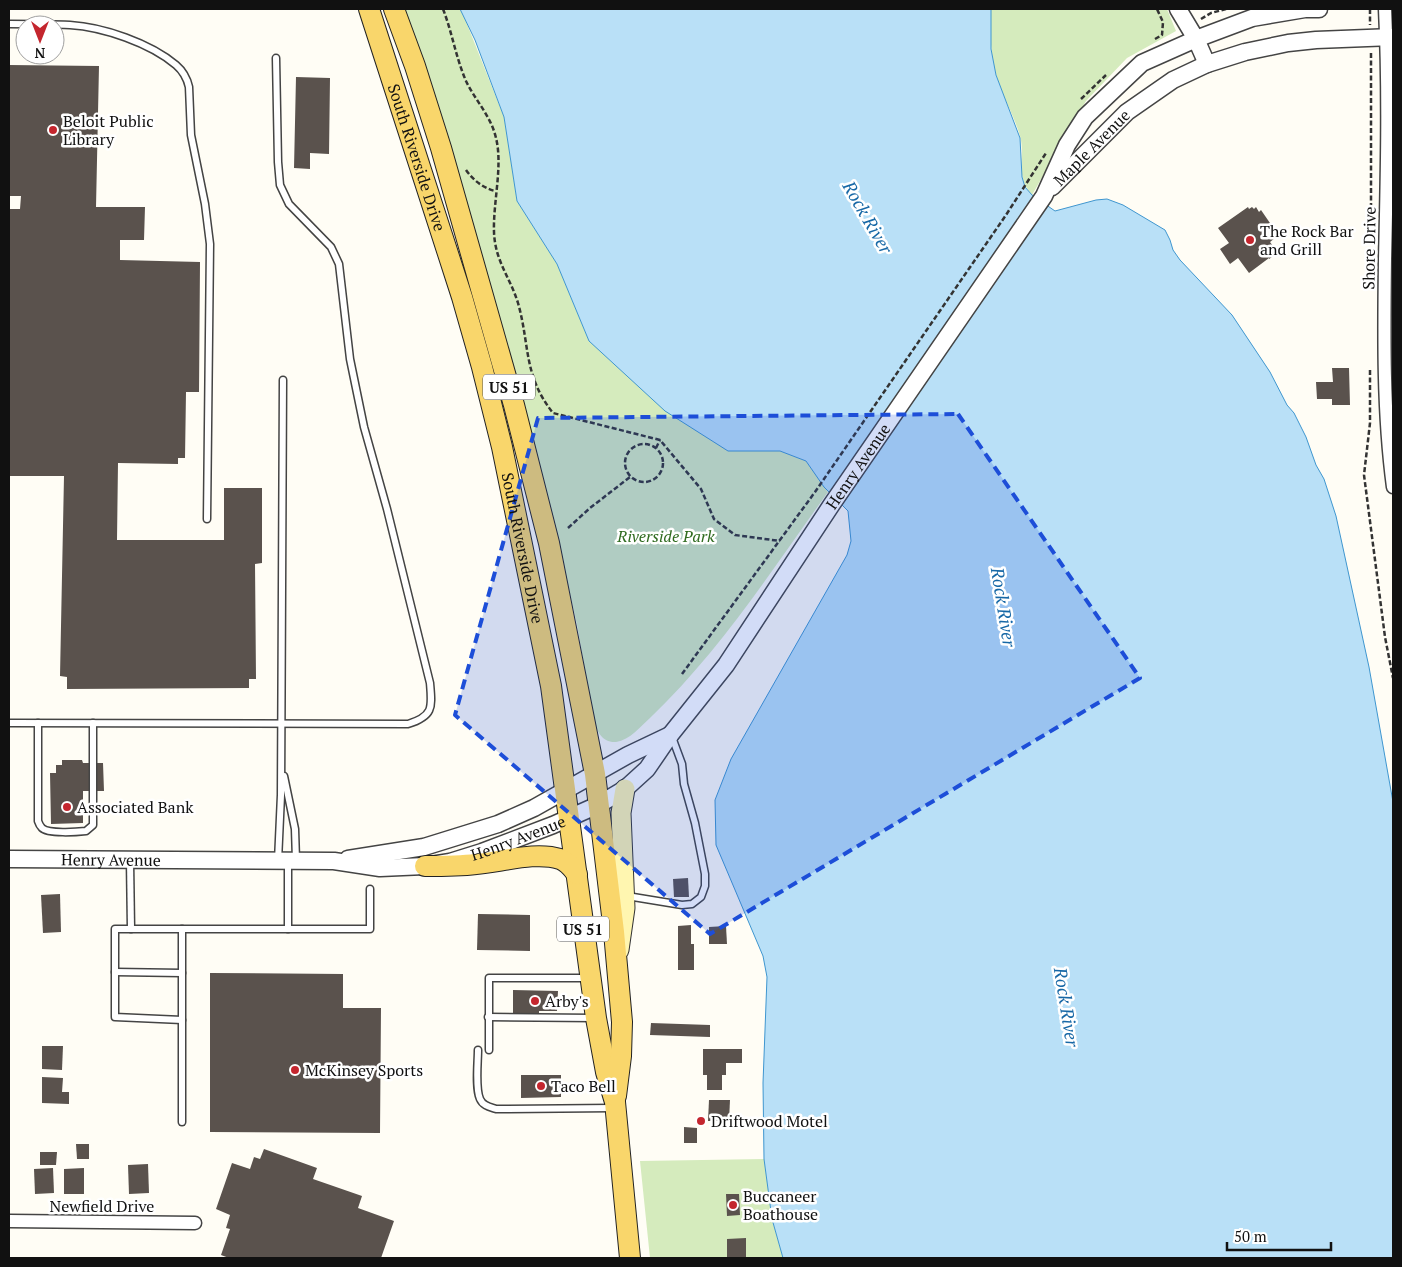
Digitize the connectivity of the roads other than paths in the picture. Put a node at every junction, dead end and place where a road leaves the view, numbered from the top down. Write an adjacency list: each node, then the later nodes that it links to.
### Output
1 (369, 9): 25 (main road, South Riverside Drive / US 51)
2 (394, 9): 23 (main road, South Riverside Drive / US 51)
3 (1178, 9): 7 (street)
4 (1319, 9): 7 (street, Maple Avenue)
5 (1385, 9): 8 (street, Shore Drive)
6 (9, 24): 16 (lane)
7 (1193, 33): 10 (street); 11 (street, Maple Avenue)
8 (1390, 38): 10 (street, Maple Avenue); 12 (street, Shore Drive)
9 (276, 58): 20 (lane)
10 (1207, 64): 11 (street, Maple Avenue)
11 (1044, 196): 21 (street, Henry Avenue)
12 (1390, 209): 14 (street, Shore Drive)
13 (283, 380): 20 (lane)
14 (1390, 444): 15 (street, Shore Drive)
15 (1393, 487)
16 (206, 519)
17 (9, 723): 18 (lane)
18 (38, 723): 19 (lane); 19 (lane)
19 (92, 723): 20 (lane)
20 (280, 723): 22 (lane)
21 (671, 734): 23 (street, Henry Avenue); 24 (street, Henry Avenue); 35 (lane)
22 (281, 764): 30 (lane); 30 (lane)
23 (594, 774): 25 (street, Henry Avenue); 26 (main road, South Riverside Drive / US 51)
24 (626, 789): 26 (street, Henry Avenue); 35 (main road)
25 (566, 790): 27 (main road, South Riverside Drive / US 51); 31 (street, Henry Avenue)
26 (598, 805): 27 (street, Henry Avenue); 39 (main road, South Riverside Drive / US 51)
27 (570, 818): 32 (street, Henry Avenue); 33 (main road, South Riverside Drive / US 51)
28 (9, 859): 29 (street, Henry Avenue)
29 (130, 860): 30 (street, Henry Avenue); 36 (lane)
30 (287, 861): 31 (street, Henry Avenue); 38 (lane)
31 (334, 861): 32 (street, Henry Avenue)
32 (425, 866): 33 (main road)
33 (577, 874): 42 (main road, South Riverside Drive / US 51)
34 (370, 889): 38 (lane)
35 (626, 896): 39 (main road)
36 (131, 929): 37 (lane); 40 (lane)
37 (182, 929): 38 (lane); 41 (lane)
38 (288, 929)
39 (617, 961): 48 (main road, South Riverside Drive / US 51)
40 (115, 972): 41 (lane); 45 (lane)
41 (182, 973): 45 (lane)
42 (590, 978): 43 (lane); 44 (main road, South Riverside Drive / US 51)
43 (488, 1017): 44 (lane); 47 (lane)
44 (596, 1018): 48 (main road, South Riverside Drive / US 51)
45 (182, 1020): 49 (lane)
46 (478, 1050): 48 (lane)
47 (488, 1050)
48 (615, 1105): 52 (main road, South Riverside Drive / US 51)
49 (182, 1122)
50 (9, 1221): 51 (street, Newfield Drive)
51 (195, 1223)
52 (630, 1258)

